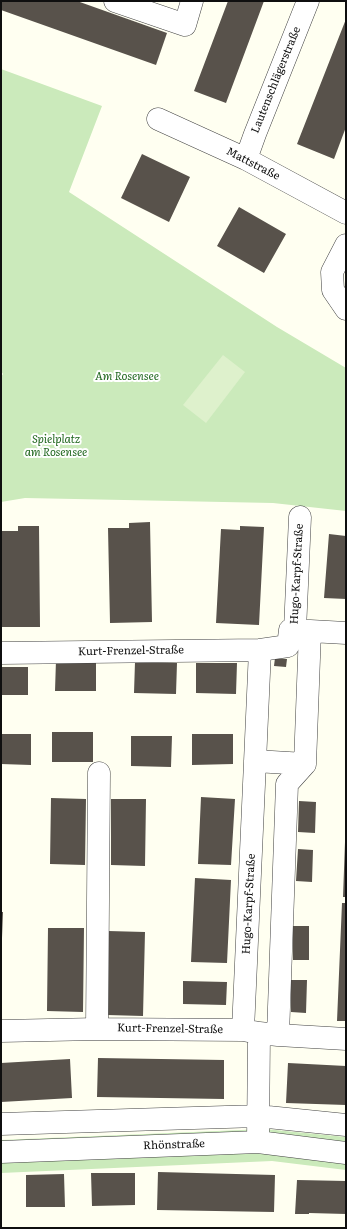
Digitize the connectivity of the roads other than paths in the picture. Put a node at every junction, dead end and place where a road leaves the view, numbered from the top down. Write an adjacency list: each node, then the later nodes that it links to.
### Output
1 (115, 1): 2 (street)
2 (192, 1)
3 (308, 1): 5 (street, Lautenschlägerstraße)
4 (158, 119): 5 (street, Mattstraße)
5 (246, 160): 6 (street, Mattstraße)
6 (346, 213)
7 (346, 245): 8 (street)
8 (346, 309)
9 (300, 517): 10 (street, Hugo-Karpf-Straße)
10 (302, 631): 11 (street, Hugo-Karpf-Straße); 12 (street, Hugo-Karpf-Straße); 15 (street, Hugo-Karpf-Straße)
11 (346, 633)
12 (260, 650): 13 (street, Kurt-Frenzel-Straße); 14 (street, Hugo-Karpf-Straße)
13 (1, 653)
14 (255, 761): 15 (street); 19 (street, Hugo-Karpf-Straße)
15 (305, 764): 19 (street, Hugo-Karpf-Straße)
16 (99, 773): 17 (street)
17 (97, 1029): 18 (street, Kurt-Frenzel-Straße); 19 (street, Kurt-Frenzel-Straße)
18 (1, 1031)
19 (260, 1032): 20 (street); 21 (street, Hugo-Karpf-Straße)
20 (346, 1039)
21 (258, 1116): 22 (street); 23 (street); 24 (street, Hugo-Karpf-Straße)
22 (1, 1124)
23 (346, 1125)
24 (258, 1142): 25 (street, Rhönstraße); 26 (street, Rhönstraße)
25 (1, 1152)
26 (346, 1153)

